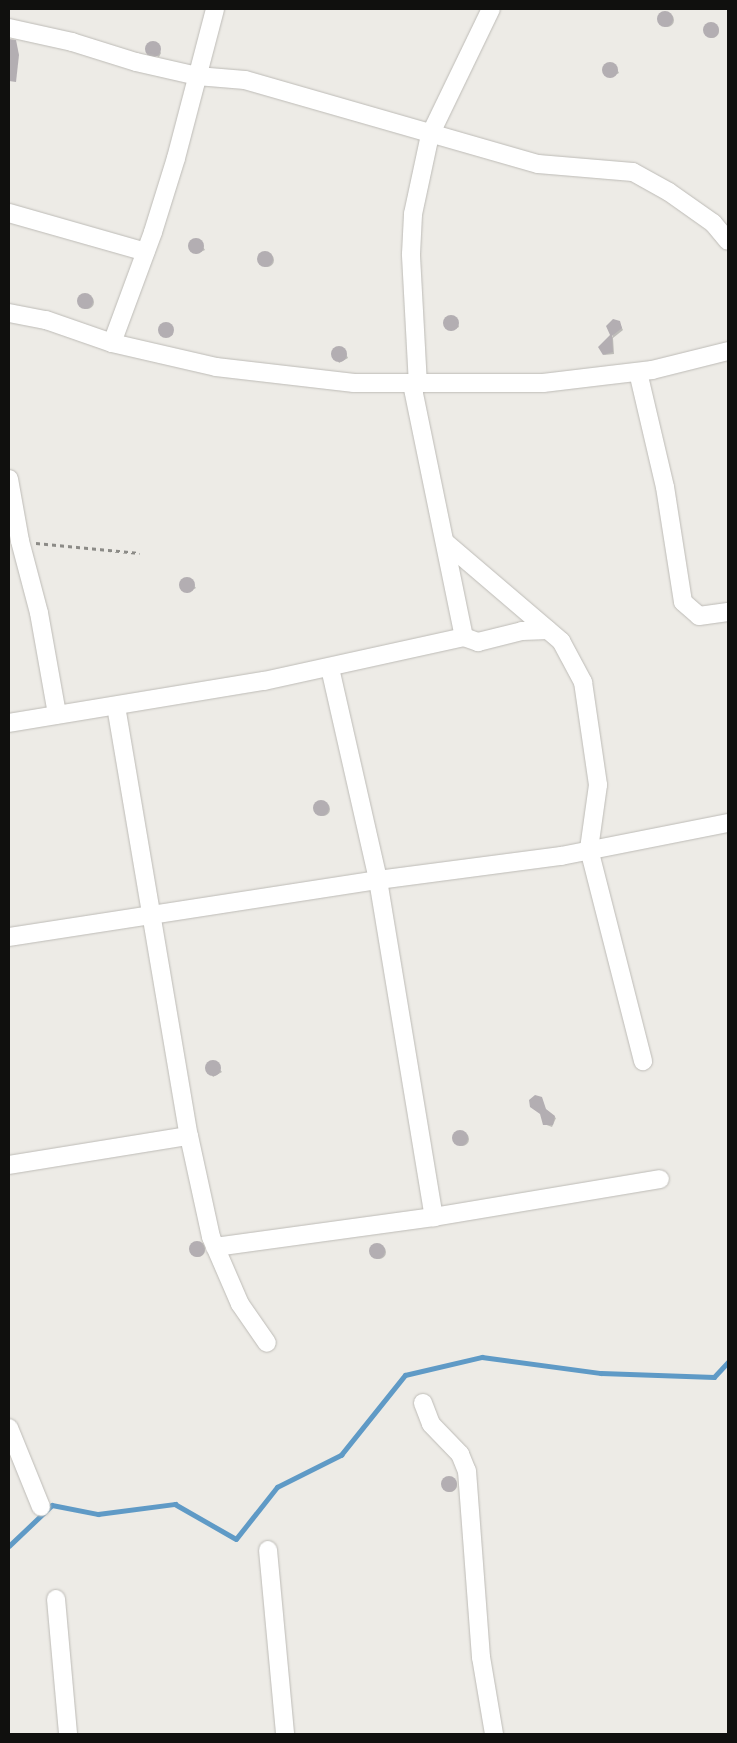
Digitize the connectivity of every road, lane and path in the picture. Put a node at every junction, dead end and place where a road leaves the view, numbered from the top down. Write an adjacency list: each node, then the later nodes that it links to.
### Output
1 (215, 9): 4 (street)
2 (491, 9): 5 (street)
3 (9, 28): 4 (street)
4 (197, 76): 5 (street); 8 (street)
5 (430, 134): 7 (street); 13 (street)
6 (9, 213): 8 (street)
7 (728, 241)
8 (146, 252): 10 (street)
9 (9, 313): 10 (street)
10 (112, 343): 13 (street)
11 (728, 351): 12 (street)
12 (638, 372): 13 (street); 18 (street)
13 (415, 384): 16 (street)
14 (9, 478): 15 (street)
15 (20, 541): 17 (path); 23 (street)
16 (445, 542): 19 (street); 20 (street)
17 (140, 553)
18 (728, 612)
19 (548, 630): 20 (street); 26 (street)
20 (464, 637): 21 (street)
21 (330, 668): 22 (street); 27 (street)
22 (116, 706): 23 (street); 28 (street)
23 (57, 714): 24 (street)
24 (9, 723)
25 (728, 823): 26 (street)
26 (589, 849): 27 (street); 30 (street)
27 (378, 880): 28 (street); 34 (street)
28 (154, 917): 29 (street); 31 (street)
29 (9, 937)
30 (643, 1061)
31 (189, 1136): 32 (street); 35 (street)
32 (9, 1165)
33 (660, 1179): 34 (street)
34 (434, 1218): 35 (street)
35 (215, 1247): 36 (street)
36 (267, 1343)
37 (423, 1403): 44 (street)
38 (9, 1428): 39 (street)
39 (41, 1507)
40 (268, 1550): 43 (street)
41 (56, 1599): 42 (street)
42 (68, 1734)
43 (285, 1734)
44 (494, 1734)

